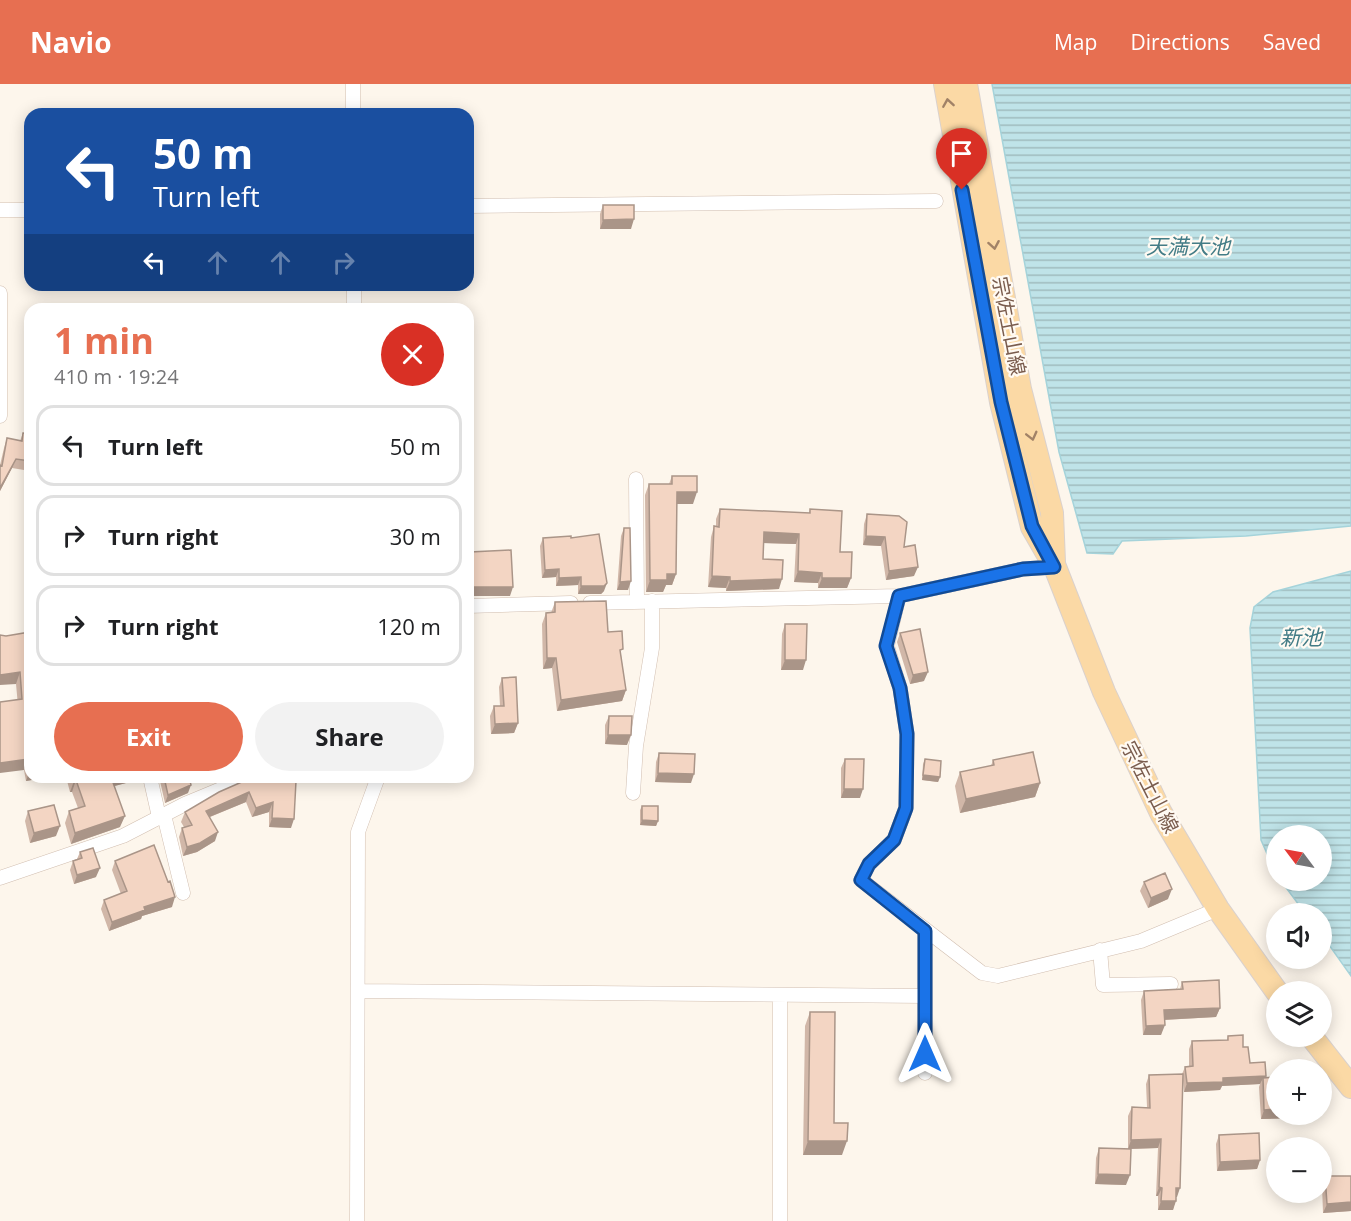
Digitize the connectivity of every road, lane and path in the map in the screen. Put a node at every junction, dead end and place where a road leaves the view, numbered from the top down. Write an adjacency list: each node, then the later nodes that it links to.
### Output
1 (353, 84): 4 (street)
2 (945, 84): 12 (main road, 宗佐土山線, one-way to 2)
3 (966, 84): 12 (main road, 宗佐土山線, one-way to 12)
4 (353, 108)
5 (936, 201): 6 (street)
6 (474, 206)
7 (0, 210): 8 (street)
8 (24, 210)
9 (0, 293): 10 (street)
10 (0, 416)
11 (636, 479): 14 (street)
12 (1054, 567): 13 (street); 24 (main road, 宗佐土山線)
13 (899, 596): 15 (street); 25 (street)
14 (638, 602): 15 (street); 16 (street)
15 (652, 602): 20 (street)
16 (474, 606)
17 (152, 783): 21 (street)
18 (236, 783): 21 (street)
19 (376, 783): 29 (street)
20 (633, 793)
21 (161, 816): 22 (street); 23 (street)
22 (0, 878)
23 (183, 893)
24 (1218, 909): 26 (street); 27 (main road, 宗佐土山線)
25 (925, 931): 26 (street); 31 (street)
26 (1100, 950): 28 (street)
27 (1268, 981)
28 (1171, 984)
29 (358, 991): 30 (street); 35 (street)
30 (780, 996): 31 (street); 36 (street)
31 (925, 996): 33 (street)
32 (1320, 1047): 34 (main road)
33 (925, 1073)
34 (1351, 1087)
35 (357, 1221)
36 (780, 1221)

